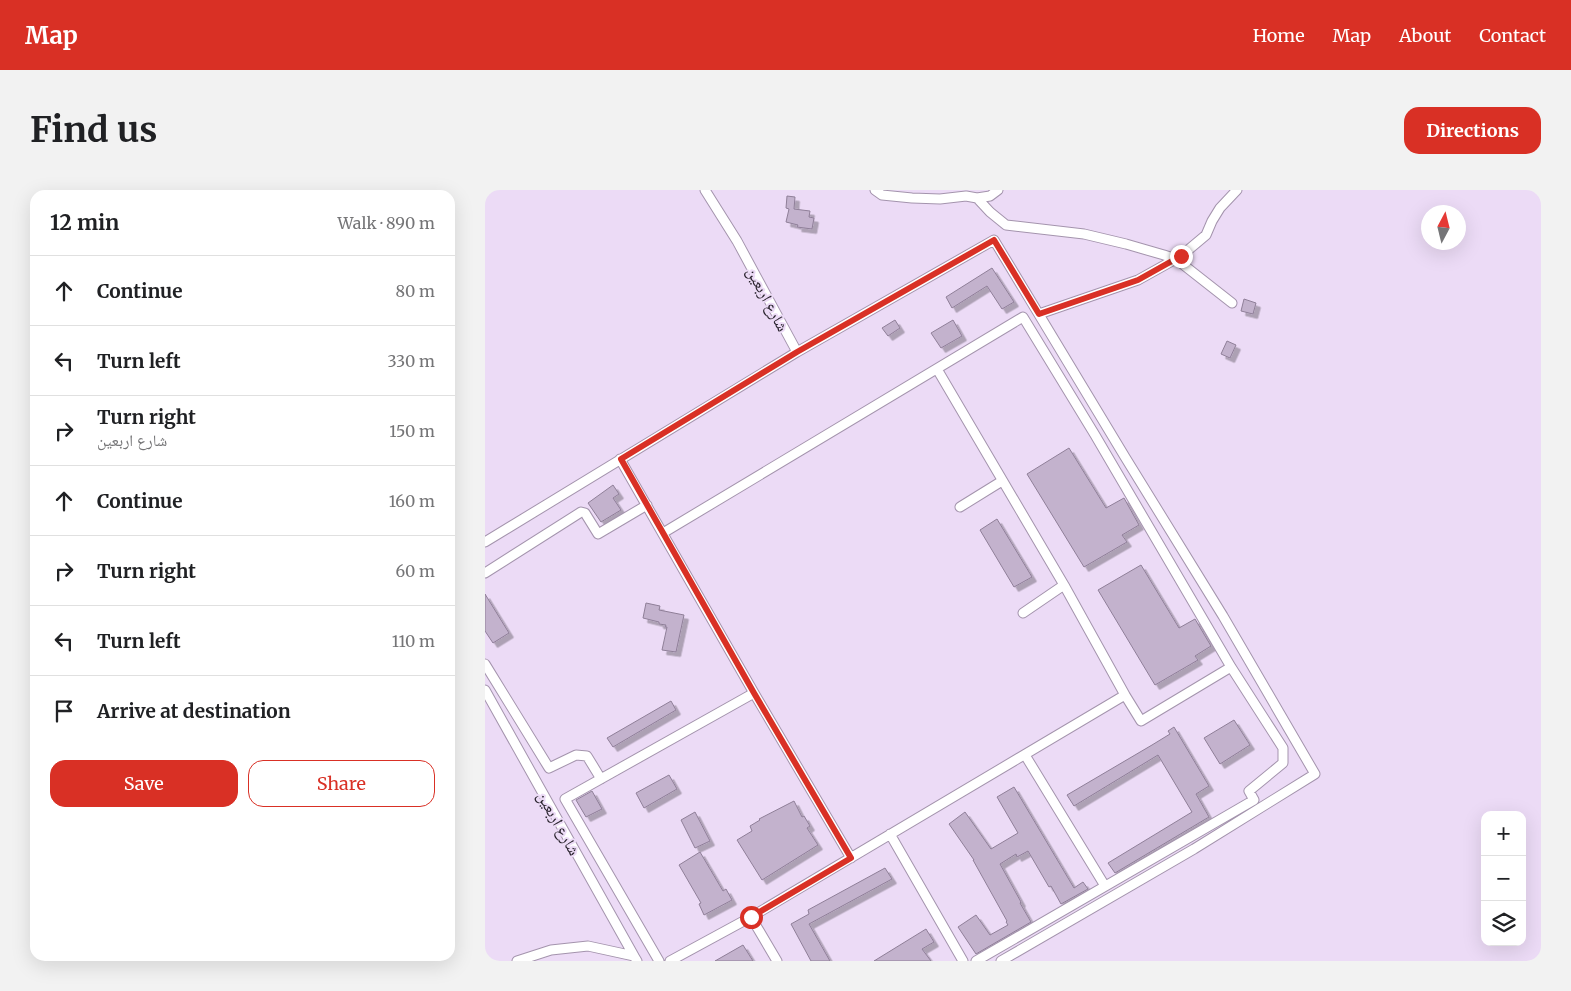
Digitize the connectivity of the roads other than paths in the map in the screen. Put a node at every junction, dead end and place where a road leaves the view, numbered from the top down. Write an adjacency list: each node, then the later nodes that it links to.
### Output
1 (705, 190): 9 (street, شارع اربعين)
2 (875, 190): 5 (street)
3 (998, 190): 5 (street)
4 (1237, 190): 6 (street)
5 (977, 198): 6 (street)
6 (1176, 259): 7 (street); 8 (street)
7 (1232, 303)
8 (1039, 314): 9 (street); 38 (street)
9 (797, 352): 11 (street)
10 (937, 369): 12 (street); 15 (street); 21 (street)
11 (621, 459): 13 (street); 16 (street)
12 (1003, 481): 14 (street); 18 (street)
13 (647, 505): 15 (street); 17 (street)
14 (960, 507)
15 (663, 533): 23 (street)
16 (485, 542)
17 (485, 573)
18 (1064, 585): 19 (street); 24 (street)
19 (1023, 613)
20 (485, 664): 26 (street)
21 (1231, 667): 24 (street); 29 (street)
22 (485, 690): 31 (street, شارع اربعين)
23 (754, 693): 26 (street); 28 (street)
24 (1125, 695): 25 (street)
25 (1025, 755): 27 (street); 29 (street)
26 (601, 779): 33 (street)
27 (890, 834): 28 (street); 36 (street)
28 (851, 858): 30 (street)
29 (1105, 886): 37 (street)
30 (751, 917): 34 (street); 35 (street)
31 (635, 958): 32 (street)
32 (517, 961)
33 (659, 961)
34 (670, 961)
35 (777, 961)
36 (963, 961)
37 (976, 961)
38 (1001, 961)

